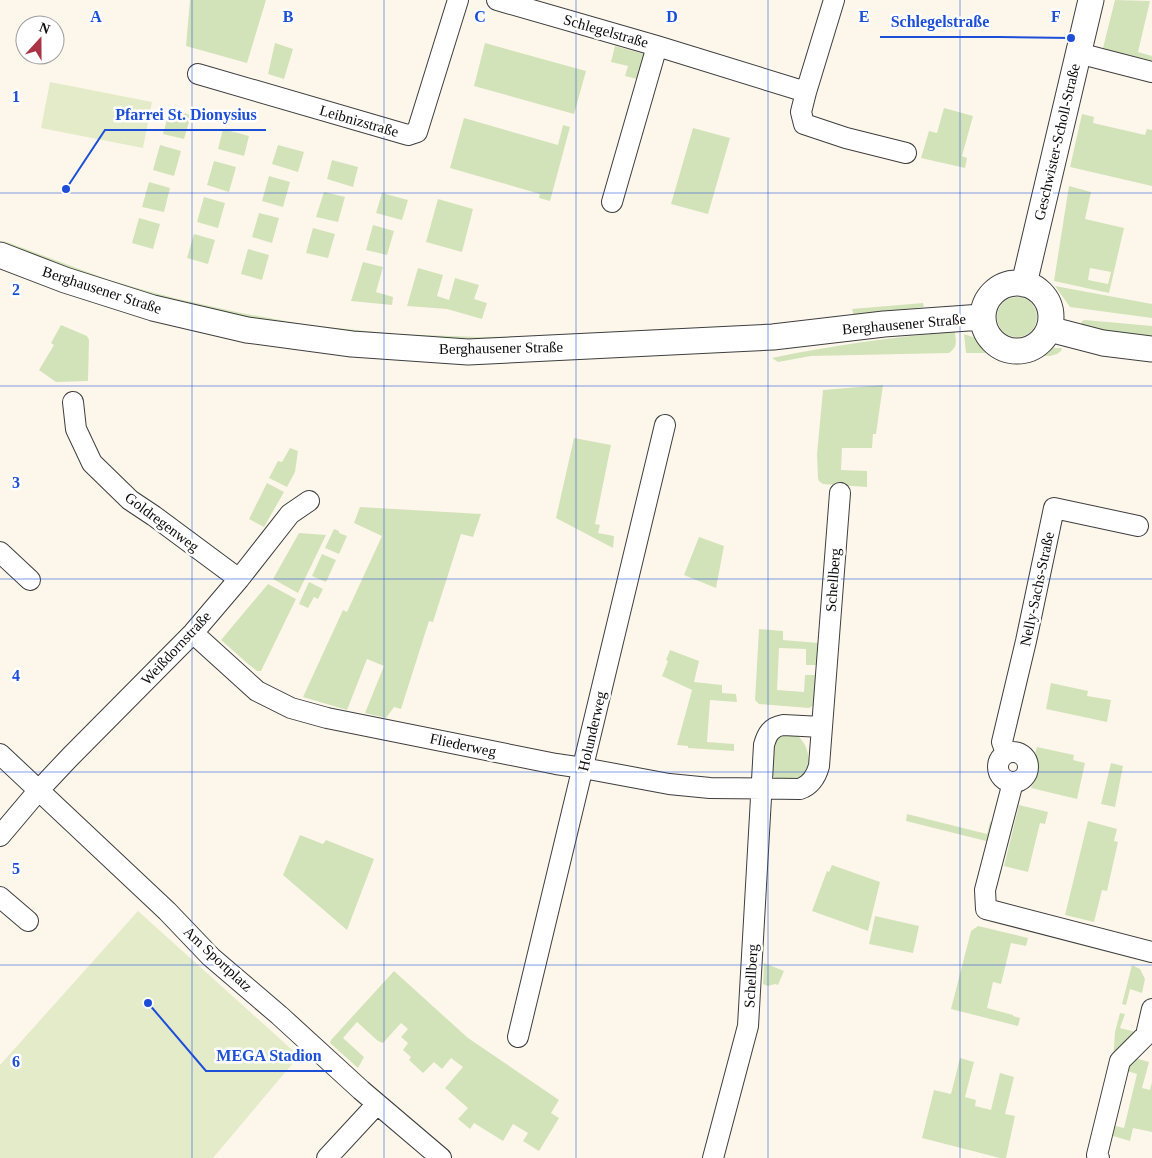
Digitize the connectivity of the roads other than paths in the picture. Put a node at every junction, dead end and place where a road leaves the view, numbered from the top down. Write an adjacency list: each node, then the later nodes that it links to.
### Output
1 (458, 0): 8 (street, Leibnizstraße)
2 (497, 0): 5 (street, Schlegelstraße)
3 (834, 0): 9 (street)
4 (1090, 0): 6 (street, Geschwister-Scholl-Straße)
5 (657, 46): 9 (street, Schlegelstraße); 11 (street, Schlegelstraße)
6 (1078, 53): 7 (street); 13 (street, Geschwister-Scholl-Straße)
7 (1152, 72)
8 (198, 74)
9 (806, 92): 10 (street)
10 (906, 153)
11 (612, 202)
12 (0, 255): 14 (street, Berghausener Straße)
13 (1024, 284): 14 (street); 15 (street)
14 (982, 317): 15 (street)
15 (1049, 329): 16 (street)
16 (1152, 349)
17 (73, 402): 23 (street, Goldregenweg)
18 (665, 425): 28 (street, Holunderweg)
19 (840, 493): 26 (street, Schellberg)
20 (309, 501): 23 (street, Weißdornstraße)
21 (1138, 526): 34 (street, Nelly-Sachs-Straße)
22 (0, 552): 24 (street)
23 (239, 578): 25 (street, Weißdornstraße)
24 (30, 580)
25 (192, 633): 28 (street, Fliederweg); 30 (street, Weißdornstraße)
26 (822, 728): 29 (street, Schellberg); 29 (street, Schellberg)
27 (0, 754): 30 (street, Am Sportplatz)
28 (583, 768): 29 (street, Fliederweg); 36 (street, Holunderweg)
29 (761, 789): 40 (street, Schellberg)
30 (38, 791): 31 (street, Weißdornstraße); 37 (street, Am Sportplatz)
31 (0, 836)
32 (0, 897): 33 (street)
33 (28, 921)
34 (1152, 952)
35 (1152, 1009): 41 (street)
36 (518, 1037)
37 (377, 1104): 38 (street); 39 (street, Am Sportplatz)
38 (327, 1158)
39 (441, 1158)
40 (713, 1158)
41 (1099, 1158)

